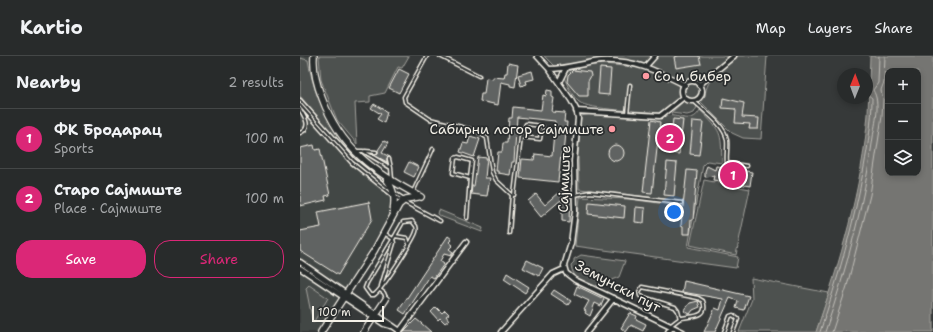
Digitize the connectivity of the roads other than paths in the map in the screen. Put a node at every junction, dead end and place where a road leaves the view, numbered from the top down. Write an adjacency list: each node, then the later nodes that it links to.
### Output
1 (314, 56): 25 (main road)
2 (427, 56): 37 (lane)
3 (440, 56): 10 (lane)
4 (537, 56): 9 (street, Сајмиште)
5 (655, 56): 7 (street)
6 (734, 56): 14 (street)
7 (646, 66): 8 (street); 12 (street)
8 (566, 68): 9 (street); 11 (street)
9 (549, 69): 11 (street, Сајмиште)
10 (479, 76)
11 (559, 82): 20 (street, Сајмиште)
12 (685, 84): 14 (street); 15 (street)
13 (630, 85): 21 (lane)
14 (699, 85): 17 (street)
15 (684, 97): 17 (street); 21 (street)
16 (300, 100): 35 (lane)
17 (694, 101): 29 (lane)
18 (300, 105): 35 (lane)
19 (300, 109): 22 (lane)
20 (576, 111): 21 (street); 36 (street, Сајмиште)
21 (627, 114)
22 (300, 133)
23 (521, 137): 23 (lane); 37 (lane)
24 (433, 149): 34 (lane)
25 (355, 151): 26 (lane); 31 (main road)
26 (364, 151): 27 (lane); 30 (lane)
27 (376, 152)
28 (389, 159): 30 (lane)
29 (747, 166)
30 (391, 168): 33 (lane)
31 (384, 177): 33 (main road); 35 (main road)
32 (470, 178): 32 (lane); 41 (lane)
33 (393, 182): 34 (main road)
34 (413, 193): 38 (main road)
35 (394, 194): 38 (lane); 38 (lane); 40 (main road)
36 (575, 195): 39 (lane); 49 (street, Сајмиште)
37 (513, 199): 44 (lane)
38 (403, 200): 40 (main road); 42 (lane)
39 (681, 202)
40 (393, 216): 43 (main road)
41 (467, 218)
42 (440, 221)
43 (384, 233): 46 (lane); 54 (main road)
44 (509, 233)
45 (395, 236): 46 (lane); 48 (lane); 48 (lane)
46 (393, 239): 53 (lane); 53 (lane)
47 (466, 242): 61 (street)
48 (409, 244): 53 (lane)
49 (570, 247): 52 (street, Земунски пут)
50 (300, 262): 54 (street)
51 (300, 268): 54 (street)
52 (564, 269): 56 (street, Земунски пут); 63 (street)
53 (380, 290): 55 (lane)
54 (345, 295): 57 (street); 60 (main road)
55 (386, 298): 57 (main road)
56 (614, 298): 59 (street, Земунски пут); 64 (street)
57 (375, 315): 61 (street); 62 (main road)
58 (680, 318): 58 (lane); 59 (lane)
59 (670, 326): 65 (street); 66 (street, Земунски пут)
60 (323, 331)
61 (399, 331)
62 (364, 332)
63 (501, 332)
64 (586, 332)
65 (668, 332)
66 (683, 332)
67 (724, 332): 68 (lane)
68 (733, 332)

